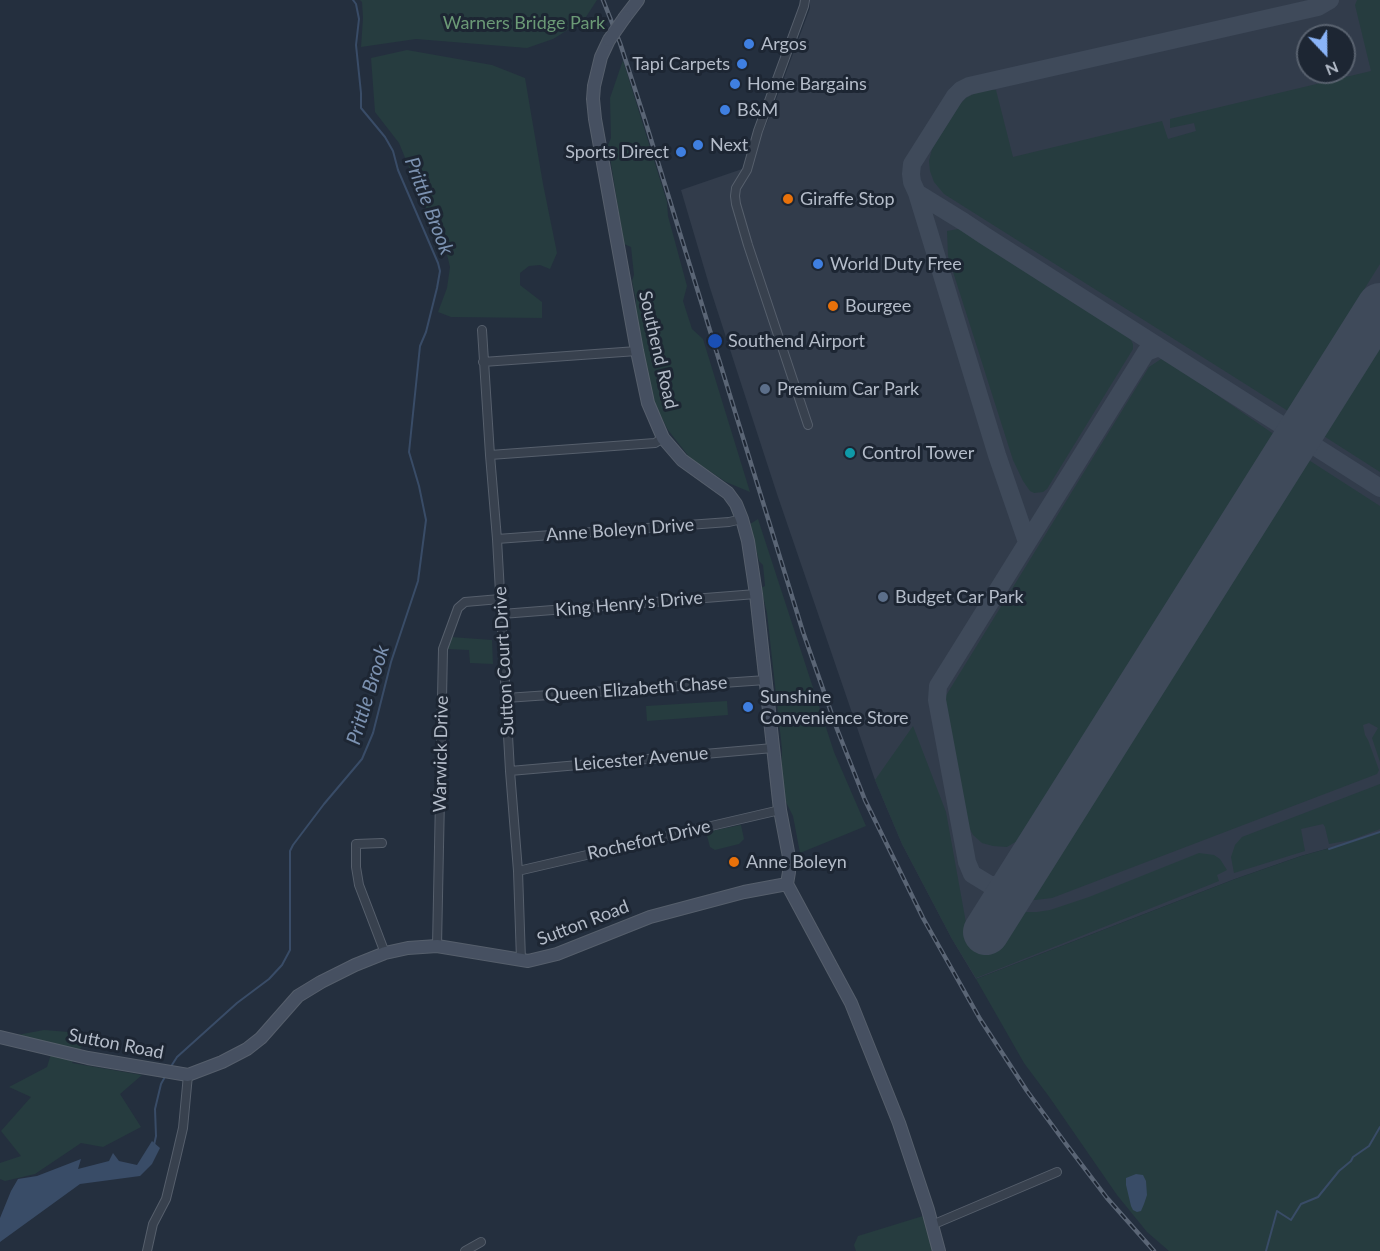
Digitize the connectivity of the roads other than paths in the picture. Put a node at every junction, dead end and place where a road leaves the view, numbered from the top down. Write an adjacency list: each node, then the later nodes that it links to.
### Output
1 (638, 0): 4 (street, Southend Road, bridge)
2 (805, 0): 6 (street)
3 (482, 330): 5 (street, Sutton Court Drive)
4 (637, 351): 5 (street); 7 (street, Southend Road)
5 (483, 362): 8 (street, Sutton Court Drive)
6 (808, 425)
7 (663, 438): 8 (street); 9 (street, Southend Road)
8 (490, 455): 10 (street, Sutton Court Drive)
9 (742, 519): 10 (street, Anne Boleyn Drive); 11 (street, Southend Road)
10 (497, 539): 12 (street, Sutton Court Drive)
11 (756, 594): 13 (street, King Henry's Drive); 14 (street, Southend Road)
12 (500, 599): 13 (street, Sutton Court Drive); 22 (street, Warwick Drive)
13 (502, 614): 15 (street, Sutton Court Drive)
14 (766, 680): 15 (street, Queen Elizabeth Chase); 16 (street, Southend Road)
15 (507, 698): 17 (street, Sutton Court Drive)
16 (773, 748): 17 (street, Leicester Avenue); 18 (street, Southend Road)
17 (510, 771): 20 (street, Sutton Court Drive)
18 (780, 810): 20 (street, Rochefort Drive); 21 (street, Southend Road)
19 (381, 843): 23 (street)
20 (518, 871): 24 (street, Sutton Court Drive)
21 (786, 885): 24 (street, Sutton Road); 28 (street)
22 (437, 946): 23 (street, Sutton Road); 24 (street, Sutton Road)
23 (385, 953): 26 (street, Sutton Road)
24 (521, 960)
25 (0, 1037): 26 (street, Sutton Road)
26 (182, 1074): 30 (street)
27 (1057, 1172): 28 (street)
28 (932, 1225): 32 (street)
29 (481, 1242): 31 (street)
30 (147, 1251)
31 (465, 1251)
32 (939, 1251)

